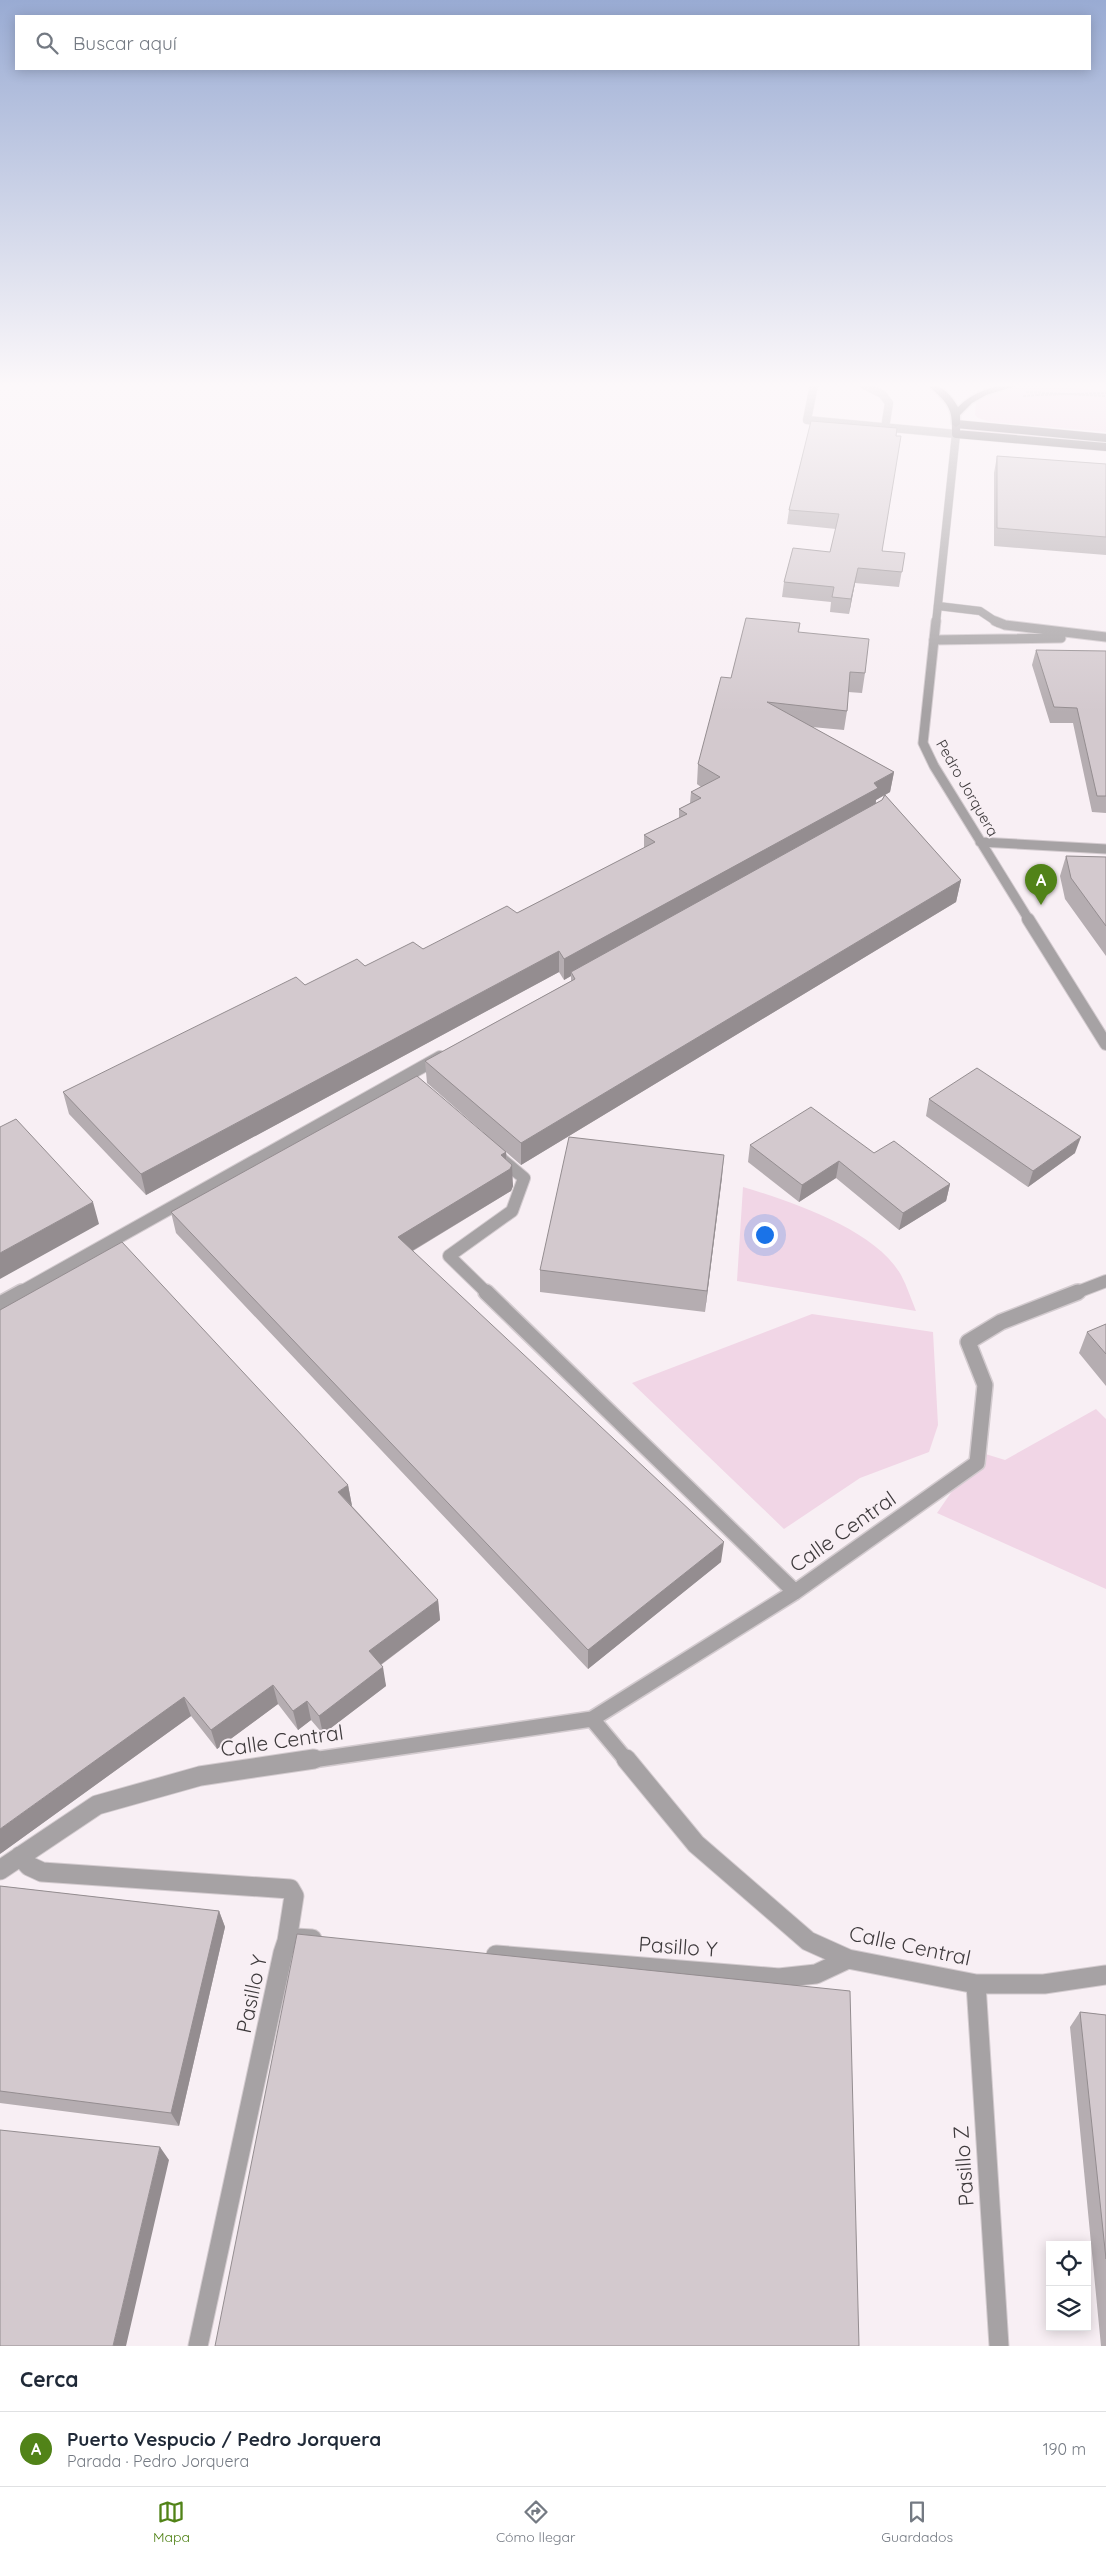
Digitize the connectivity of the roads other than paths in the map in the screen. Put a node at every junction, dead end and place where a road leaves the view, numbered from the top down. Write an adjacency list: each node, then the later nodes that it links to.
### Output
1 (950, 494): 2 (street, Pedro Jorquera)
2 (938, 606): 3 (street); 4 (street, Pedro Jorquera)
3 (1106, 637): 4 (street)
4 (934, 640): 5 (street, Pedro Jorquera)
5 (980, 842): 6 (street); 7 (street, Pedro Jorquera)
6 (1106, 849)
7 (1106, 1044)
8 (449, 1052): 11 (street)
9 (487, 1146): 12 (street)
10 (1106, 1281): 12 (street, Calle Central)
11 (0, 1304)
12 (795, 1592): 13 (street, Calle Central)
13 (592, 1719): 14 (street, Calle Central); 19 (street, Calle Central)
14 (20, 1856): 15 (street, Calle Central); 16 (street)
15 (0, 1870)
16 (287, 1941): 17 (street, Pasillo Y); 22 (street, Pasillo Y)
17 (334, 1941)
18 (479, 1954): 19 (street, Pasillo Y)
19 (848, 1959): 21 (street, Calle Central)
20 (1106, 1975): 21 (street, Calle Central)
21 (976, 1984): 23 (street, Pasillo Z)
22 (198, 2346)
23 (999, 2346)

